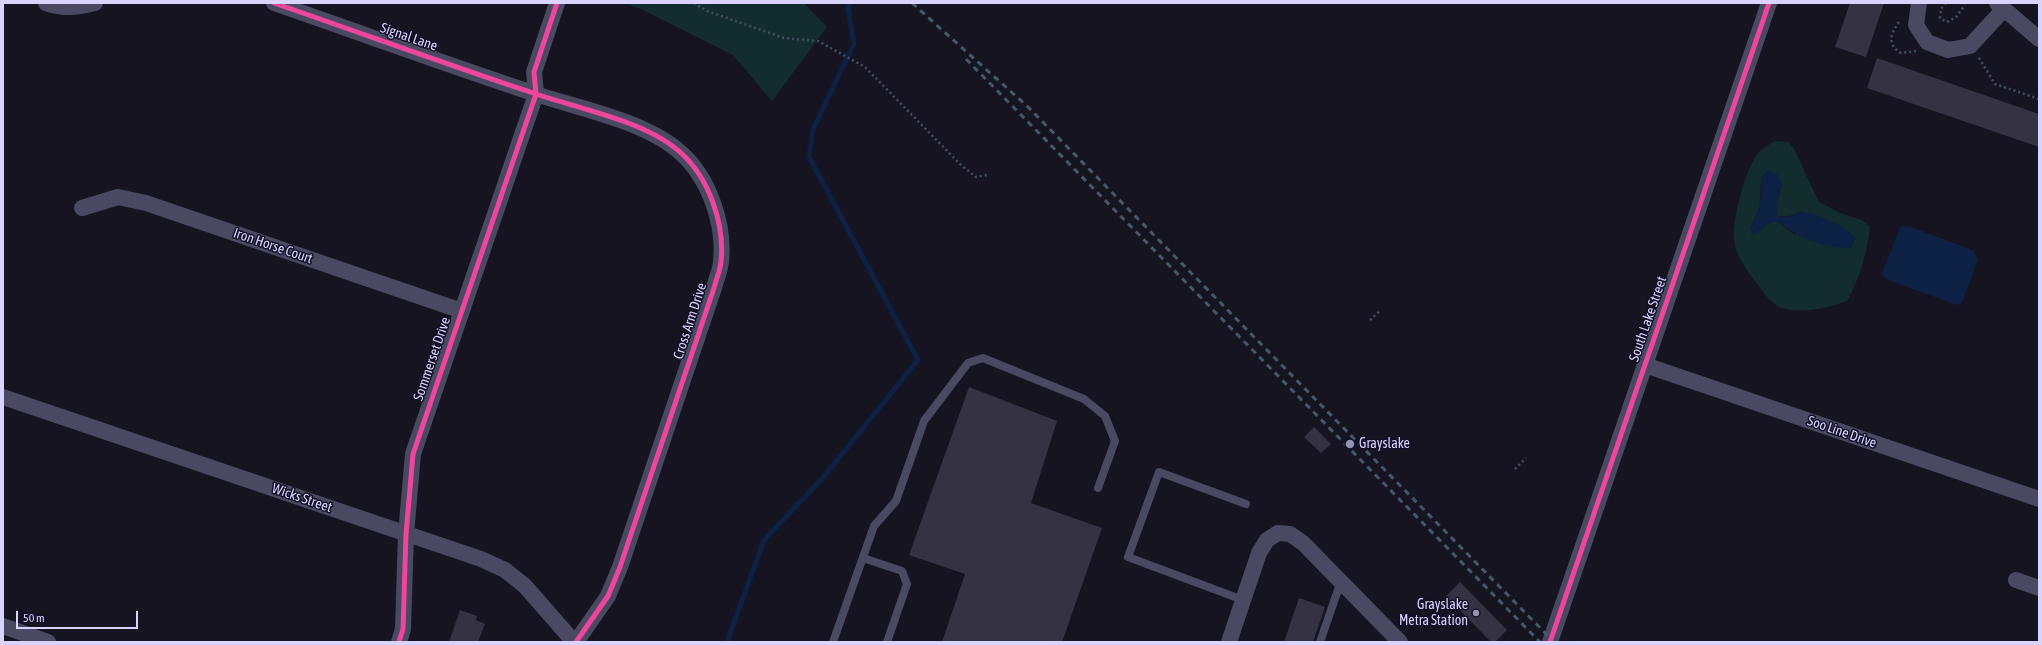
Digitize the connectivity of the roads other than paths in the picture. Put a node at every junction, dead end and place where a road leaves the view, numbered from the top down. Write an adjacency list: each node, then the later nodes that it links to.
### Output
1 (46, 3): 2 (street)
2 (95, 3)
3 (274, 3): 9 (street, Signal Lane)
4 (557, 3): 9 (street)
5 (1769, 3): 12 (street, South Lake Street)
6 (1919, 3): 7 (street)
7 (2000, 6): 8 (street)
8 (2039, 39)
9 (536, 94): 11 (street, Sommerset Drive); 26 (street, Cross Arm Drive)
10 (82, 208): 11 (street, Iron Horse Court)
11 (462, 311): 17 (street, Sommerset Drive)
12 (1645, 366): 15 (street, Soo Line Drive); 32 (street, South Lake Street)
13 (3, 397): 17 (street, Wicks Street)
14 (1098, 488): 18 (lane)
15 (2039, 499)
16 (1246, 504): 22 (lane)
17 (406, 534): 25 (street, Sommerset Drive); 26 (street, Wicks Street)
18 (863, 558): 27 (lane); 28 (lane)
19 (2016, 580): 21 (street)
20 (1341, 581): 22 (street); 30 (lane); 31 (street)
21 (2039, 588)
22 (1243, 600): 29 (street)
23 (3, 626): 24 (street)
24 (48, 642)
25 (400, 642)
26 (575, 642)
27 (833, 642)
28 (887, 642)
29 (1229, 642)
30 (1320, 642)
31 (1400, 642)
32 (1550, 642)

